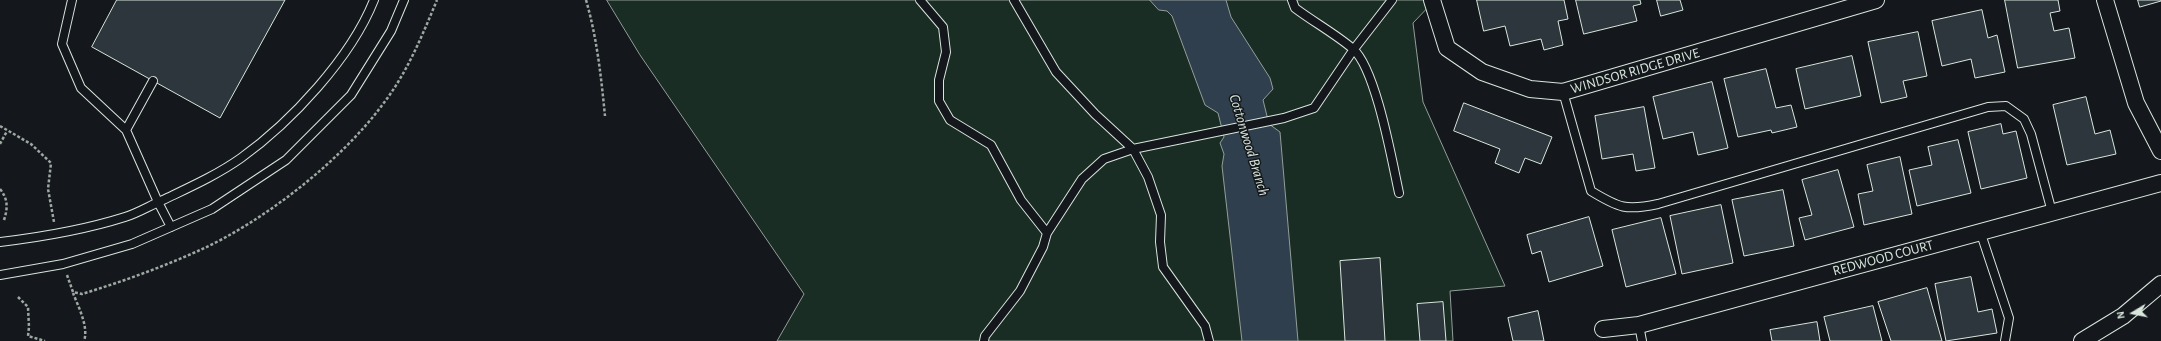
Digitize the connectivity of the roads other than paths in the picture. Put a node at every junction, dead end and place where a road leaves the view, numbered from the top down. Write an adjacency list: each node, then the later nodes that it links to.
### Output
1 (72, 0): 14 (lane)
2 (374, 0): 19 (lane)
3 (404, 0): 21 (lane)
4 (920, 0): 23 (lane)
5 (1014, 0): 15 (lane)
6 (1292, 0): 11 (lane)
7 (1392, 0): 11 (lane)
8 (1432, 0): 13 (street, WINDSOR RIDGE DRIVE)
9 (1876, 0): 13 (street, WINDSOR RIDGE DRIVE)
10 (2105, 0): 16 (street)
11 (1354, 49): 15 (lane); 18 (lane)
12 (153, 81): 14 (lane)
13 (1563, 92): 20 (lane)
14 (126, 130): 19 (lane)
15 (1133, 149): 23 (lane); 30 (lane)
16 (2161, 151)
17 (2161, 183): 20 (street, REDWOOD COURT)
18 (1399, 193)
19 (158, 202): 21 (lane); 24 (lane)
20 (2052, 212): 22 (street, REDWOOD COURT)
21 (171, 227): 25 (lane)
22 (1980, 231): 27 (street, REDWOOD COURT); 32 (lane)
23 (1047, 233): 29 (lane)
24 (0, 242)
25 (0, 275)
26 (2161, 284): 33 (street)
27 (1639, 325): 28 (street, REDWOOD COURT); 31 (lane)
28 (1603, 329)
29 (984, 341)
30 (1210, 341)
31 (1642, 341)
32 (2005, 341)
33 (2082, 341)

